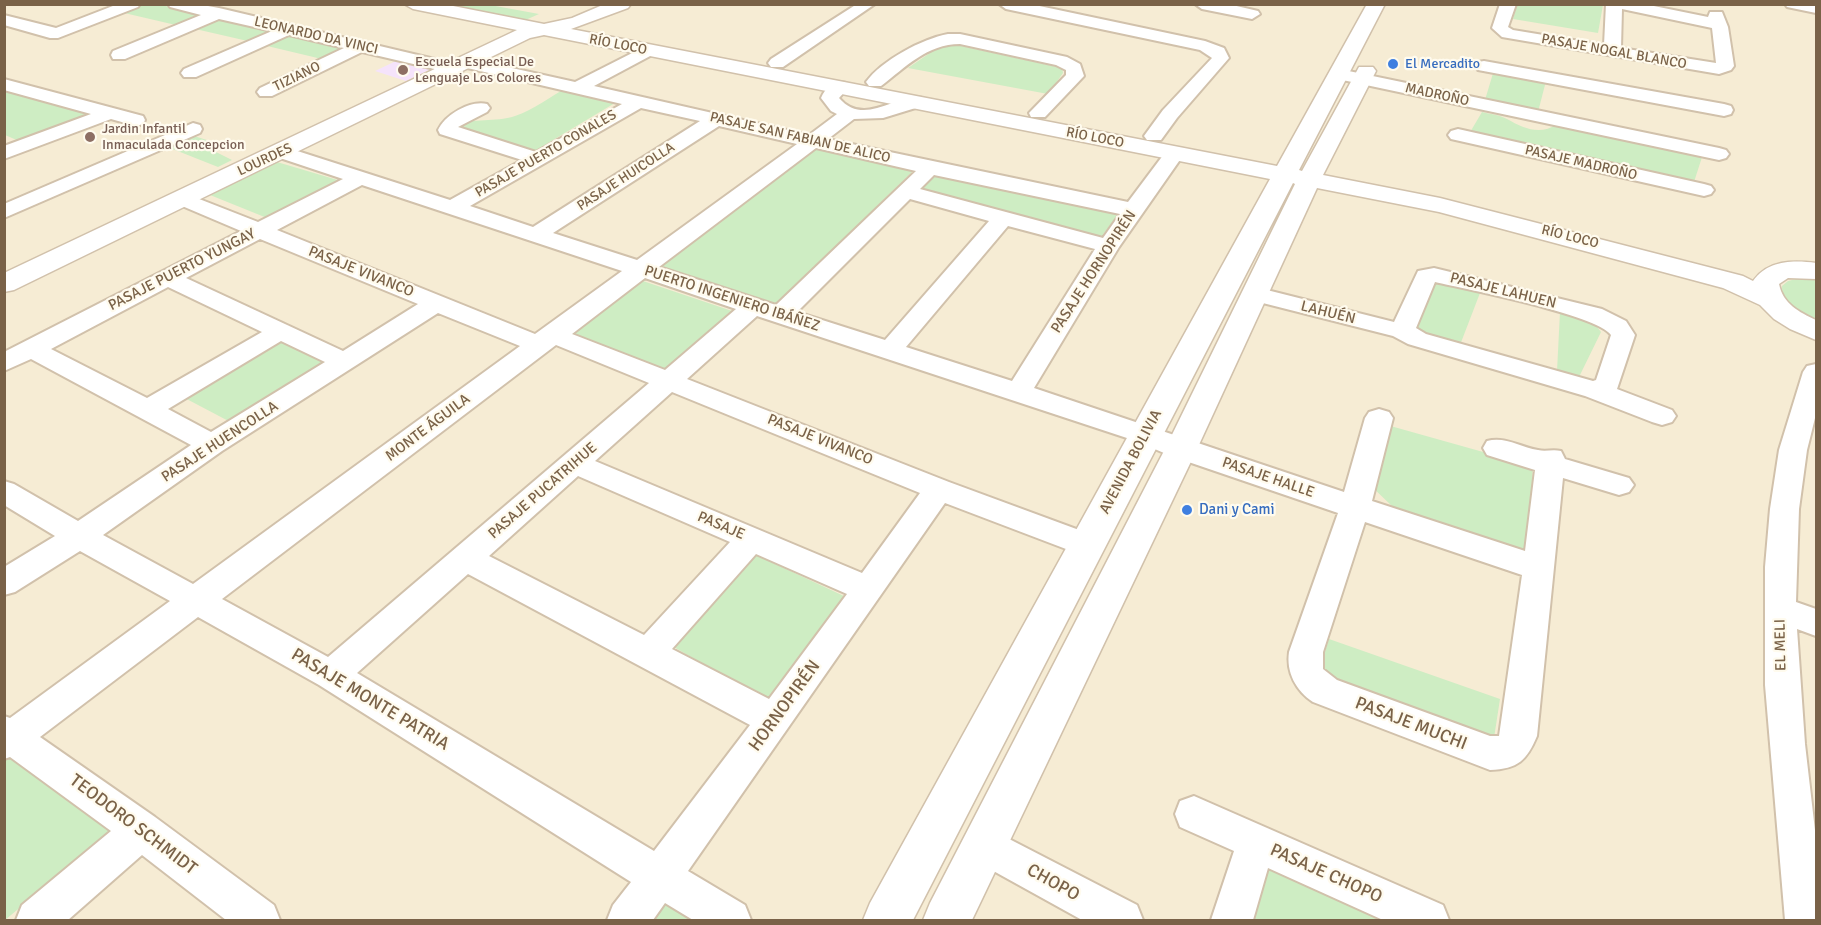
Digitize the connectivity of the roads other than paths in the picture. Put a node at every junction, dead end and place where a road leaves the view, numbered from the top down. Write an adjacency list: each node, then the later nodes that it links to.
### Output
1 (133, 4): 15 (street)
2 (175, 4): 17 (street, LEONARDO DA VINCI)
3 (240, 4): 17 (street)
4 (412, 4): 19 (street, RÍO LOCO)
5 (622, 4): 16 (street, LOURDES)
6 (868, 4): 26 (street)
7 (1006, 4): 46 (street)
8 (1202, 4): 13 (street)
9 (1376, 4): 29 (street, AVENIDA BOLIVIA)
10 (1616, 4): 23 (street); 23 (street, PASAJE NOGAL BLANCO)
11 (1792, 4): 14 (street)
12 (1503, 6): 23 (street, PASAJE NOGAL BLANCO)
13 (1235, 7): 18 (street)
14 (1816, 8)
15 (8, 13)
16 (580, 13): 19 (street, LOURDES); 26 (street, RÍO LOCO)
17 (217, 14): 20 (street, LEONARDO DA VINCI); 24 (street)
18 (1251, 14)
19 (541, 23): 22 (street, RÍO LOCO); 27 (street, LOURDES)
20 (288, 30): 21 (street, LEONARDO DA VINCI); 28 (street)
21 (361, 46): 27 (street, LEONARDO DA VINCI); 35 (street, TIZIANO)
22 (646, 51): 33 (street); 34 (street, RÍO LOCO)
23 (1612, 52)
24 (119, 55)
25 (1372, 58): 30 (street, AVENIDA BOLIVIA)
26 (777, 63): 31 (street, RÍO LOCO)
27 (462, 66): 33 (street, PASAJE SAN FABIAN DE ALICO); 48 (street, LOURDES)
28 (190, 73)
29 (1339, 74): 30 (street, MADROÑO); 54 (street, AVENIDA BOLIVIA)
30 (1362, 80): 38 (street, MADROÑO); 54 (street, AVENIDA BOLIVIA)
31 (875, 82): 42 (street, RÍO LOCO); 42 (street)
32 (4, 84): 40 (street)
33 (580, 87): 36 (street, PASAJE SAN FABIAN DE ALICO)
34 (840, 87): 37 (street, RÍO LOCO); 41 (street)
35 (266, 92)
36 (640, 100): 43 (street, PASAJE SAN FABIAN DE ALICO); 52 (street, PASAJE PUERTO CONALES)
37 (916, 102): 41 (street); 50 (street, RÍO LOCO)
38 (1472, 102): 51 (street, MADROÑO); 51 (street, PASAJE MADROÑO); 51 (street, PASAJE MADROÑO)
39 (481, 108): 52 (street)
40 (110, 113): 44 (street); 49 (street)
41 (851, 113): 47 (street, MONTE ÁGUILA)
42 (1038, 113): 46 (street, RÍO LOCO)
43 (717, 119): 47 (street, PASAJE SAN FABIAN DE ALICO); 63 (street, PASAJE HUICOLLA)
44 (136, 120)
45 (193, 129): 60 (street)
46 (1154, 135): 54 (street, RÍO LOCO)
47 (811, 141): 53 (street, PASAJE SAN FABIAN DE ALICO); 65 (street, MONTE ÁGUILA)
48 (281, 152): 55 (street, PUERTO INGENIERO IBÁÑEZ); 57 (street, LOURDES)
49 (4, 153)
50 (1174, 154): 54 (street, RÍO LOCO); 59 (street, PASAJE HORNOPIRÉN)
51 (1719, 154)
52 (539, 159): 58 (street, PASAJE PUERTO CONALES)
53 (930, 168): 56 (street, PASAJE PUCATRIHUE); 59 (street, PASAJE SAN FABIAN DE ALICO)
54 (1301, 172): 69 (street, RÍO LOCO); 70 (street, AVENIDA BOLIVIA); 88 (street, AVENIDA BOLIVIA)
55 (360, 178): 58 (street, PUERTO INGENIERO IBÁÑEZ); 62 (street, PASAJE PUERTO YUNGAY)
56 (907, 192): 61 (street); 72 (street, PASAJE PUCATRIHUE)
57 (182, 199): 62 (street, PASAJE VIVANCO); 68 (street, LOURDES)
58 (452, 208): 63 (street, PUERTO INGENIERO IBÁÑEZ)
59 (1134, 210): 64 (street, PASAJE HORNOPIRÉN)
60 (4, 212)
61 (1003, 218): 64 (street); 78 (street)
62 (259, 231): 67 (street, PASAJE PUERTO YUNGAY); 71 (street, PASAJE VIVANCO)
63 (535, 235): 65 (street, PUERTO INGENIERO IBÁÑEZ)
64 (1108, 246): 84 (street, PASAJE HORNOPIRÉN)
65 (641, 269): 72 (street, PUERTO INGENIERO IBÁÑEZ); 76 (street, MONTE ÁGUILA)
66 (1816, 270): 69 (street)
67 (168, 278): 75 (street); 77 (street, PASAJE PUERTO YUNGAY)
68 (4, 284)
69 (1770, 288): 74 (street, RÍO LOCO)
70 (1255, 294): 73 (street, LAHUÉN); 91 (street, AVENIDA BOLIVIA)
71 (437, 303): 76 (street, PASAJE VIVANCO); 79 (street, PASAJE HUENCOLLA)
72 (767, 311): 78 (street, PUERTO INGENIERO IBÁÑEZ); 82 (street, PASAJE PUCATRIHUE)
73 (1402, 331): 83 (street); 83 (street, PASAJE LAHUEN)
74 (1816, 331)
75 (279, 332): 79 (street); 85 (street)
76 (546, 340): 82 (street, PASAJE VIVANCO); 106 (street, MONTE ÁGUILA)
77 (30, 349): 80 (street, PASAJE PUERTO YUNGAY); 85 (street)
78 (889, 351): 84 (street, PUERTO INGENIERO IBÁÑEZ)
79 (346, 362): 89 (street, PASAJE HUENCOLLA)
80 (4, 363)
81 (1816, 372): 92 (street, EL MELI)
82 (670, 380): 94 (street, PASAJE PUCATRIHUE); 96 (street, PASAJE VIVANCO)
83 (1594, 390): 86 (street)
84 (1018, 393): 88 (street, PUERTO INGENIERO IBÁÑEZ)
85 (147, 410): 89 (street)
86 (1662, 416)
87 (1379, 418): 98 (street, PASAJE MUCHI)
88 (1146, 434): 91 (street, PUERTO INGENIERO IBÁÑEZ); 101 (street, AVENIDA BOLIVIA)
89 (212, 444): 99 (street, PASAJE HUENCOLLA)
90 (1497, 448): 93 (street)
91 (1181, 449): 98 (street, PASAJE HALLE); 116 (street, AVENIDA BOLIVIA)
92 (1805, 452): 107 (street, EL MELI)
93 (1550, 461): 95 (street); 103 (street, PASAJE MUCHI)
94 (574, 463): 100 (street, PASAJE); 102 (street, PASAJE PUCATRIHUE)
95 (1619, 485)
96 (939, 489): 101 (street, PASAJE VIVANCO); 105 (street, HORNOPIRÉN)
97 (4, 490): 99 (street, PASAJE MONTE PATRIA)
98 (1355, 508): 103 (street); 103 (street, PASAJE MUCHI)
99 (79, 536): 104 (street, PASAJE HUENCOLLA); 106 (street, PASAJE MONTE PATRIA)
100 (751, 539): 105 (street, PASAJE); 109 (street)
101 (1087, 545): 122 (street, AVENIDA BOLIVIA)
102 (466, 558): 109 (street); 110 (street, PASAJE PUCATRIHUE)
103 (1538, 568)
104 (4, 583)
105 (868, 589): 111 (street, HORNOPIRÉN)
106 (197, 599): 110 (street, PASAJE MONTE PATRIA); 112 (street, MONTE ÁGUILA)
107 (1780, 609): 108 (street); 127 (street, EL MELI)
108 (1816, 623)
109 (648, 653): 111 (street)
110 (331, 675): 117 (street, PASAJE MONTE PATRIA)
111 (775, 720): 117 (street, HORNOPIRÉN)
112 (7, 737): 114 (street, TEODORO SCHMIDT)
113 (1194, 814): 115 (street, PASAJE CHOPO)
114 (141, 830): 118 (street); 119 (street, TEODORO SCHMIDT)
115 (1256, 843): 125 (street, PASAJE CHOPO); 126 (street, PASAJE CHOPO)
116 (984, 844): 123 (street, AVENIDA BOLIVIA); 124 (street, CHOPO)
117 (660, 876): 120 (street, HORNOPIRÉN); 121 (street, PASAJE MONTE PATRIA)
118 (38, 921)
119 (259, 921)
120 (628, 921)
121 (730, 921)
122 (887, 921)
123 (947, 921)
124 (1122, 921)
125 (1232, 921)
126 (1428, 921)
127 (1806, 921)

